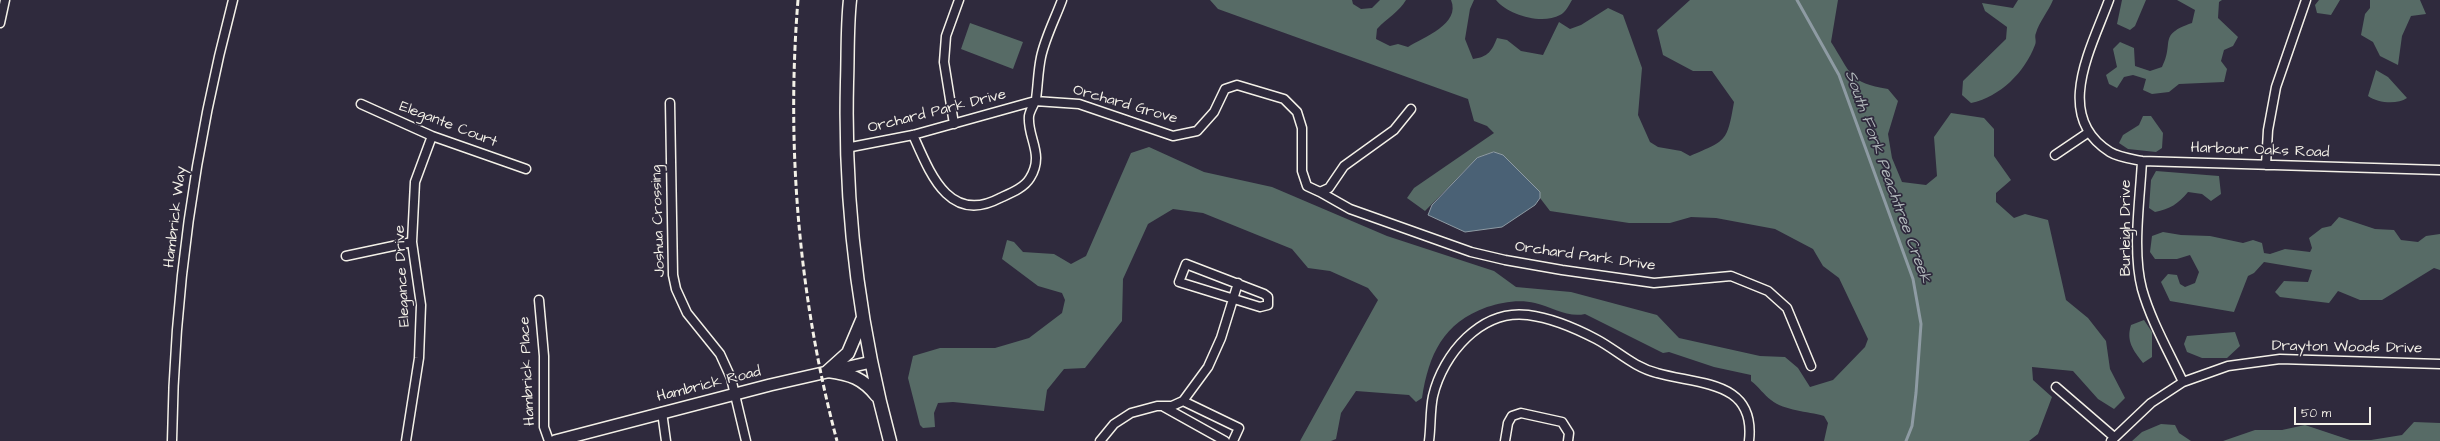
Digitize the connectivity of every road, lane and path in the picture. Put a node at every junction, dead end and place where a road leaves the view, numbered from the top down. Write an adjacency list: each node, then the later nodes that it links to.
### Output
1 (5, 0): 8 (street)
2 (233, 0): 42 (street, Hambrick Way)
3 (850, 0): 17 (main road)
4 (959, 0): 13 (street)
5 (1062, 0): 9 (street)
6 (2109, 0): 14 (street, Harbour Oaks Road)
7 (2306, 0): 20 (street)
8 (0, 23)
9 (1035, 101): 13 (street, Orchard Park Drive); 15 (street); 23 (street, Orchard Grove)
10 (670, 103): 36 (street, Joshua Crossing)
11 (361, 104): 16 (street, Elegante Court)
12 (1411, 109): 23 (street)
13 (954, 124): 15 (street, Orchard Park Drive)
14 (2089, 132): 18 (street); 19 (street, Harbour Oaks Road)
15 (913, 135): 17 (street, Orchard Park Drive)
16 (432, 136): 21 (street, Elegante Court); 24 (street, Elegance Drive)
17 (846, 148): 29 (main road)
18 (2055, 155)
19 (2142, 161): 20 (street, Harbour Oaks Road); 34 (street, Burleigh Drive)
20 (2266, 165): 22 (street, Harbour Oaks Road)
21 (526, 169)
22 (2440, 170)
23 (1320, 192): 32 (street, Orchard Park Drive)
24 (412, 242): 25 (street); 43 (street, Elegance Drive)
25 (346, 256)
26 (1238, 283): 27 (street); 27 (street); 27 (street)
27 (1231, 299): 38 (street)
28 (539, 300): 44 (street, Hambrick Place)
29 (862, 318): 30 (main road); 33 (main road)
30 (871, 362): 33 (street, Hambrick Road); 37 (main road)
31 (2440, 364): 34 (street, Drayton Woods Drive)
32 (1811, 366)
33 (828, 371): 36 (street, Hambrick Road); 37 (main road)
34 (2183, 382): 41 (street, Drayton Woods Drive)
35 (2056, 387): 41 (street)
36 (734, 394): 40 (street, Hambrick Road); 47 (street, Joshua Crossing)
37 (879, 398): 48 (main road)
38 (1183, 401): 39 (street); 51 (street)
39 (1163, 406): 49 (street); 50 (street)
40 (662, 412): 45 (street, Hambrick Road); 46 (street)
41 (2113, 439)
42 (172, 441)
43 (406, 441)
44 (548, 441)
45 (554, 441)
46 (666, 441)
47 (746, 441)
48 (890, 441)
49 (1100, 441)
50 (1225, 441)
51 (1233, 441)
52 (1429, 441): 55 (street)
53 (1505, 441): 54 (street)
54 (1568, 441)
55 (1749, 441)

